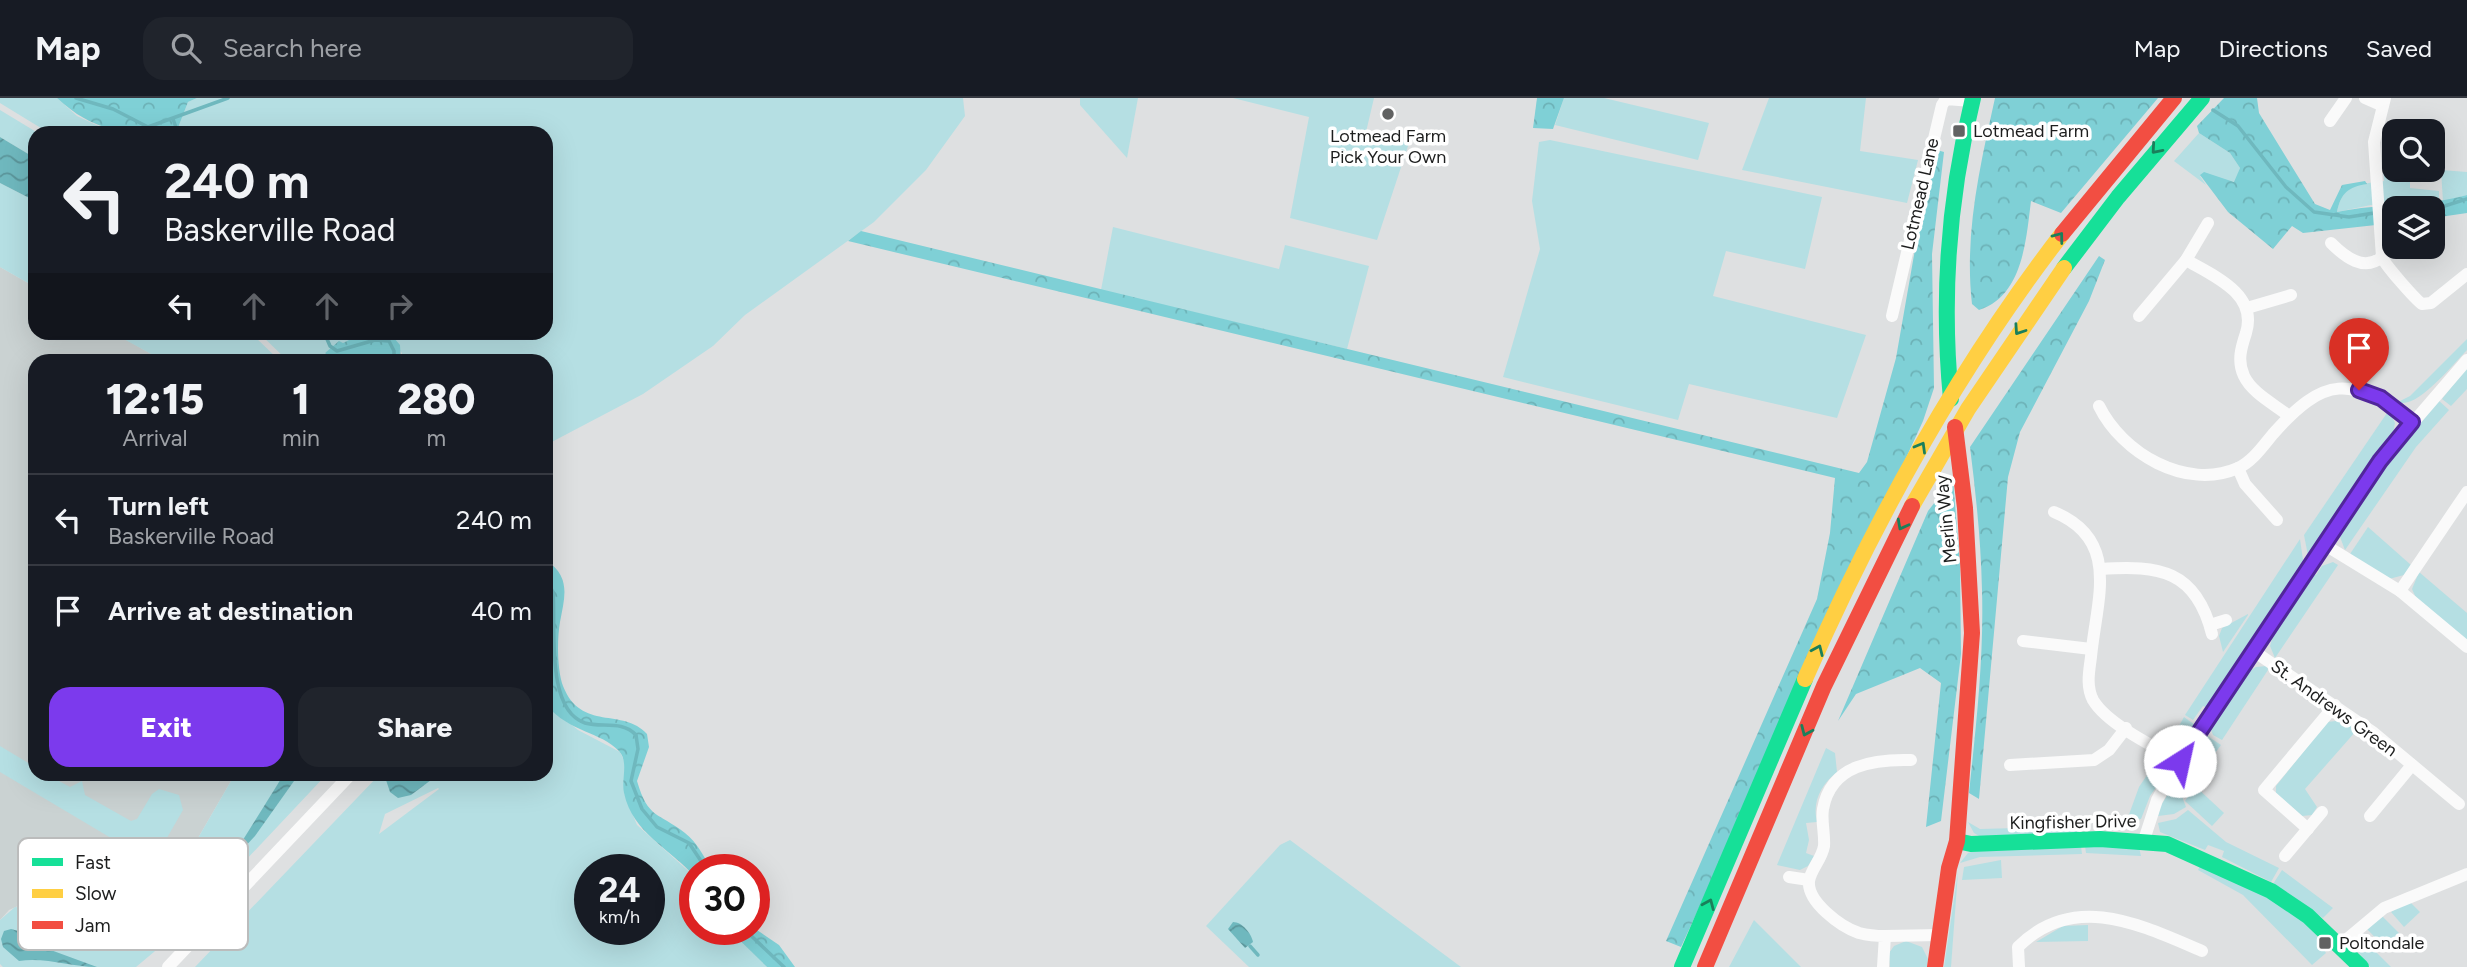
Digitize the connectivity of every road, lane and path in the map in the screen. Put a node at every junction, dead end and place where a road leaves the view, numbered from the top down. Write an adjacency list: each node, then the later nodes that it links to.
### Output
1 (2174, 98): 58 (main road, one-way to 1)
2 (2202, 98): 59 (main road, one-way to 59)
3 (2346, 98): 7 (street)
4 (2365, 98): 6 (street)
5 (1972, 99): 16 (street, Lotmead Lane); 46 (main road, Merlin Way)
6 (2383, 102): 10 (street)
7 (2330, 121)
8 (2208, 223): 12 (street)
9 (2331, 243): 10 (street)
10 (2382, 257)
11 (2383, 259): 13 (street)
12 (2186, 260): 15 (street); 17 (street)
13 (2467, 274)
14 (2291, 295): 15 (street)
15 (2247, 308): 20 (street)
16 (1892, 316)
17 (2139, 316)
18 (2467, 360): 21 (street)
19 (2099, 406): 22 (street)
20 (2289, 416): 21 (street); 22 (street)
21 (2412, 422): 26 (street)
22 (2238, 468): 25 (street)
23 (2467, 492): 28 (street)
24 (2054, 512): 27 (street)
25 (2277, 520)
26 (2325, 545): 28 (street); 33 (street)
27 (2101, 569): 29 (street); 32 (street)
28 (2400, 591): 31 (street)
29 (2226, 620)
30 (2023, 641): 32 (street)
31 (2467, 647)
32 (2091, 649): 35 (street)
33 (2255, 652): 34 (street, St. Andrews Green); 37 (street)
34 (2335, 705): 39 (street, St. Andrews Green); 44 (street)
35 (2126, 728): 37 (street); 38 (street)
36 (1912, 760): 50 (street)
37 (2180, 761): 45 (street)
38 (2010, 765)
39 (2412, 765): 41 (street, St. Andrews Green); 43 (street, St. Andrews Green)
40 (344, 781): 51 (street)
41 (2459, 804)
42 (2322, 812): 44 (street)
43 (2370, 816)
44 (2308, 829): 47 (street)
45 (2144, 840): 46 (main road, Kingfisher Drive); 54 (main road, Kingfisher Drive)
46 (1957, 841): 52 (main road, Merlin Way)
47 (2285, 856)
48 (2467, 874): 54 (street)
49 (1789, 877): 50 (street)
50 (1809, 880): 53 (street)
51 (248, 883)
52 (1939, 935): 53 (street); 61 (main road, Merlin Way)
53 (1885, 936): 60 (street)
54 (2341, 944): 63 (main road, Kingfisher Drive)
55 (184, 950): 57 (street)
56 (2203, 951): 62 (street)
57 (168, 967)
58 (1682, 967)
59 (1705, 967)
60 (1883, 967)
61 (1935, 967)
62 (2018, 967)
63 (2361, 967)

